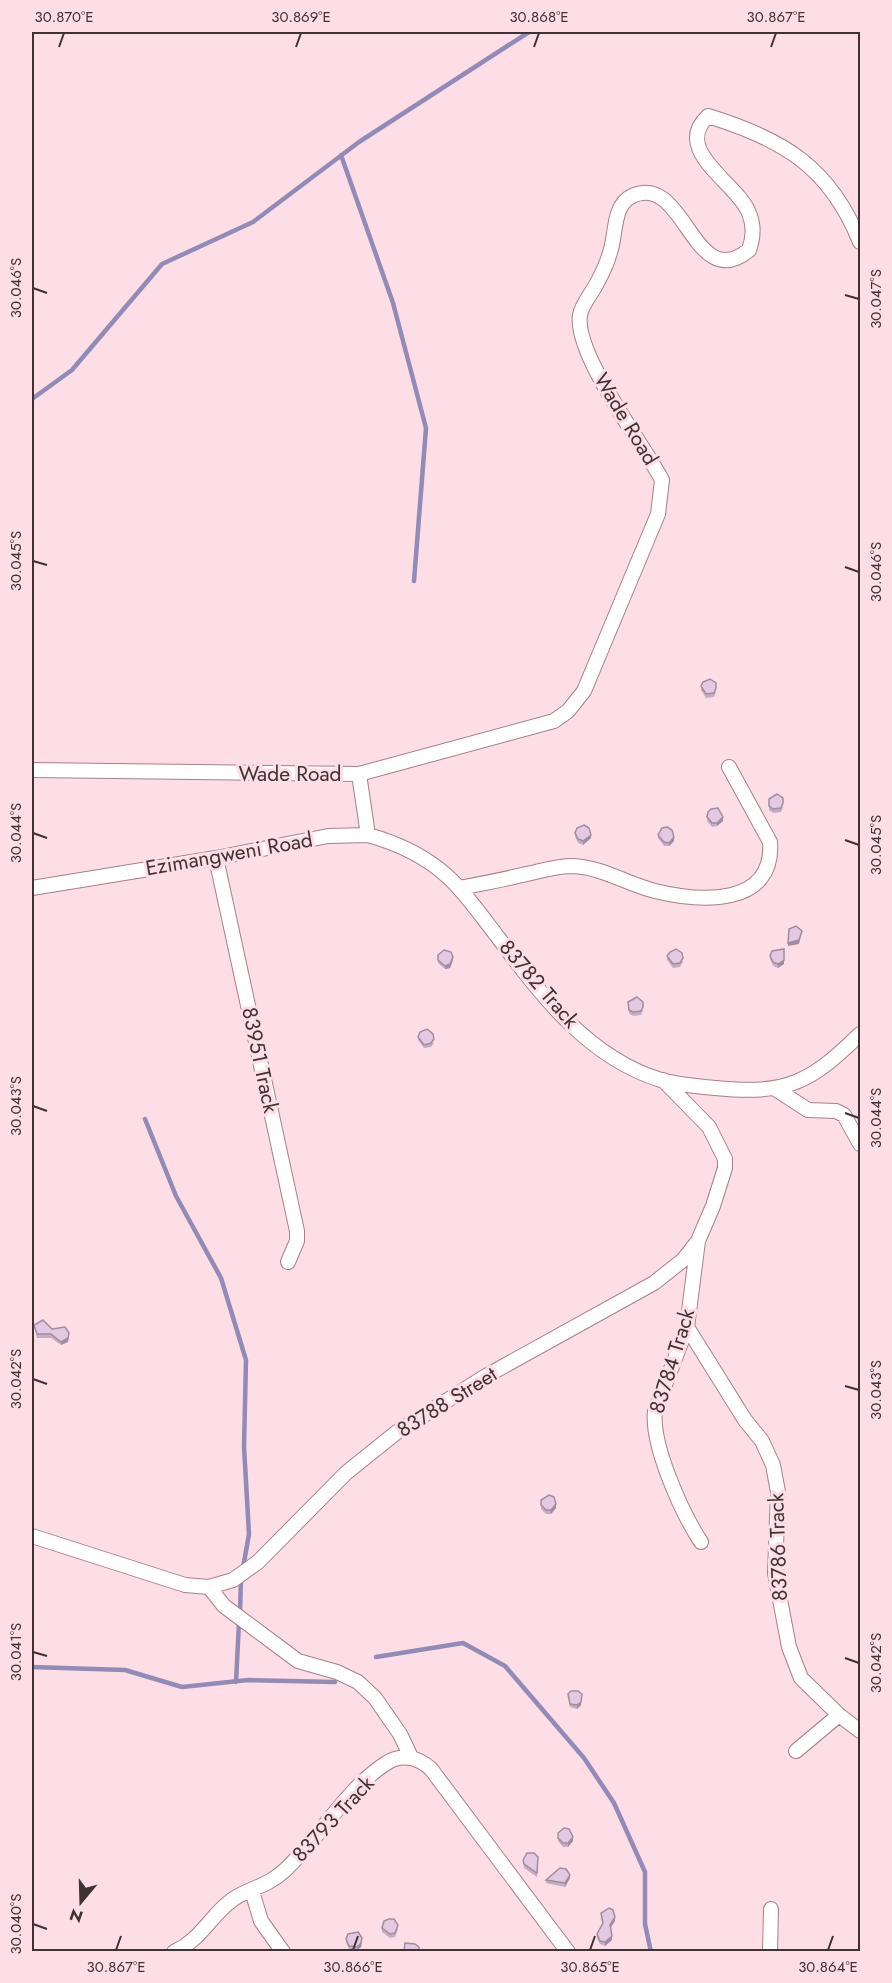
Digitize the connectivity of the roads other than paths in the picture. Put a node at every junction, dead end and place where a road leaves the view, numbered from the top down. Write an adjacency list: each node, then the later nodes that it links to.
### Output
1 (860, 241): 4 (street, Wade Road)
2 (729, 767): 8 (street)
3 (32, 770): 4 (street, Wade Road)
4 (359, 774): 5 (street)
5 (368, 835): 6 (street, Ezimangweni Road); 8 (street, 83782 Track)
6 (216, 858): 7 (street, Ezimangweni Road); 14 (street, 83951 Track)
7 (32, 888)
8 (459, 888): 10 (street, 83782 Track)
9 (861, 1034): 11 (street, 83782 Track)
10 (663, 1080): 11 (street, 83782 Track); 13 (street, 83788 Street)
11 (774, 1088): 12 (street)
12 (861, 1144)
13 (698, 1241): 15 (street, 83784 Track); 18 (street, 83788 Street)
14 (288, 1262)
15 (687, 1327): 17 (street, 83784 Track); 19 (street, 83786 Track)
16 (32, 1536): 18 (street, 83788 Street)
17 (701, 1542)
18 (209, 1587): 22 (street)
19 (839, 1715): 20 (street, 83786 Track); 21 (street)
20 (861, 1731)
21 (796, 1750)
22 (411, 1758): 23 (street, 83793 Track); 27 (street)
23 (252, 1891): 25 (street, 83793 Track); 26 (street)
24 (771, 1909): 28 (street)
25 (174, 1952)
26 (283, 1952)
27 (568, 1952)
28 (770, 1952)

